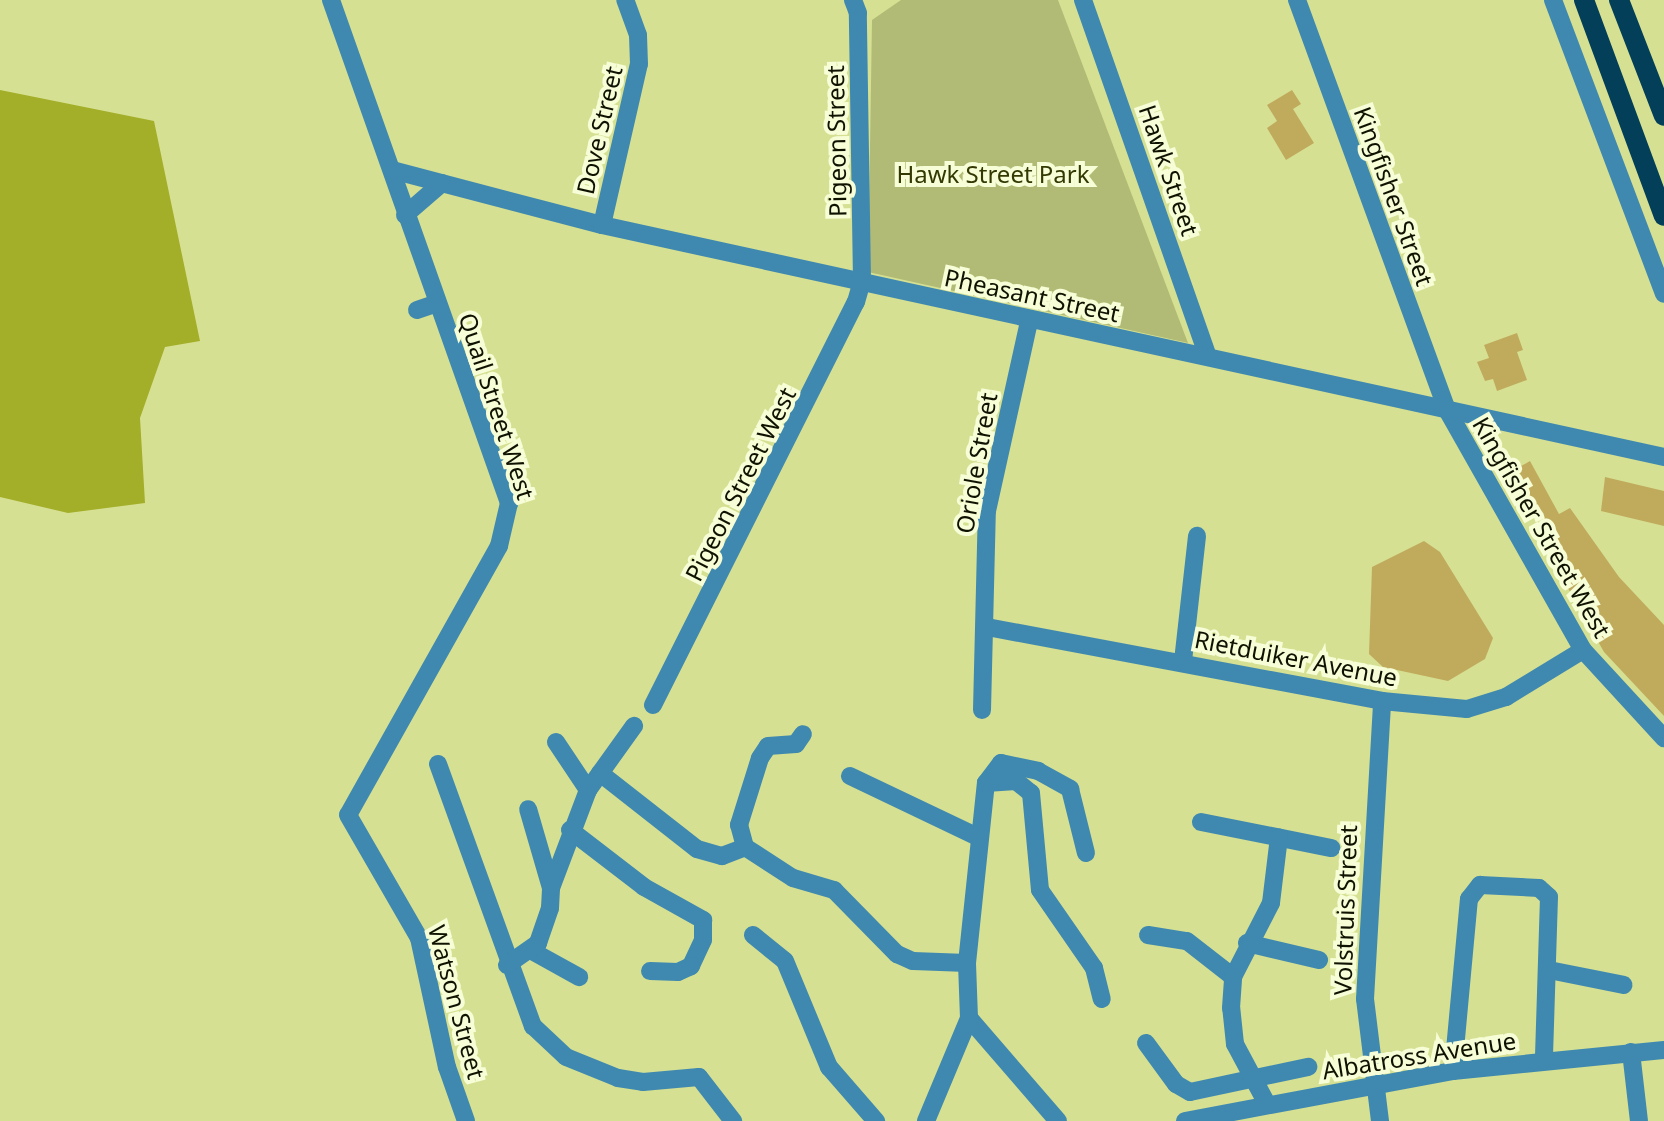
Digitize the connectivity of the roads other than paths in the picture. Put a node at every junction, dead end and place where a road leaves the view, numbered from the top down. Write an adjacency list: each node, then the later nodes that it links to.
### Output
1 (331, 0): 11 (street, Quail Street West)
2 (625, 0): 15 (street, Dove Street)
3 (873, 0): 9 (street)
4 (1083, 0): 21 (street, Hawk Street)
5 (1297, 0): 22 (street, Kingfisher Street)
6 (1553, 0): 17 (street)
7 (1584, 0): 14 (main road)
8 (1619, 0): 10 (main road)
9 (856, 7): 16 (street, Pigeon Street)
10 (1664, 116)
11 (392, 170): 12 (street, Pheasant Street); 13 (street, Quail Street West)
12 (442, 183): 13 (street); 15 (street, Pheasant Street)
13 (405, 215): 18 (street, Quail Street West)
14 (1664, 216)
15 (602, 225): 16 (street, Pheasant Street)
16 (862, 281): 20 (street, Pheasant Street); 29 (street, Pigeon Street West)
17 (1664, 294)
18 (437, 303): 19 (street); 41 (street, Quail Street West)
19 (417, 310)
20 (1029, 321): 21 (street, Pheasant Street); 25 (street, Oriole Street)
21 (1208, 357): 22 (street, Pheasant Street)
22 (1446, 408): 23 (street, Pheasant Street); 26 (street, Kingfisher Street West)
23 (1664, 457)
24 (1197, 536): 27 (street)
25 (987, 627): 27 (street, Rietduiker Avenue); 30 (street, Oriole Street)
26 (1583, 650): 28 (street, Rietduiker Avenue); 33 (street, Kingfisher Street West)
27 (1183, 661): 28 (street, Rietduiker Avenue)
28 (1382, 701): 71 (street, Volstruis Street)
29 (653, 705)
30 (982, 710)
31 (634, 726): 36 (street)
32 (803, 734): 46 (street)
33 (1664, 738)
34 (556, 742): 39 (street)
35 (438, 764): 56 (street)
36 (600, 773): 39 (street); 46 (street)
37 (850, 776): 44 (street)
38 (986, 783): 44 (street); 48 (street); 62 (street)
39 (588, 790): 43 (street)
40 (528, 809): 49 (street)
41 (348, 815): 74 (street, Watson Street)
42 (1201, 822): 45 (street)
43 (570, 830): 49 (street); 58 (street)
44 (978, 837): 55 (street)
45 (1279, 837): 47 (street); 52 (street)
46 (745, 847): 55 (street)
47 (1331, 848)
48 (1086, 853)
49 (551, 888): 53 (street)
50 (753, 935): 76 (street)
51 (1148, 935): 60 (street)
52 (1247, 943): 54 (street); 60 (street)
53 (532, 951): 56 (street); 59 (street)
54 (1319, 960)
55 (967, 963): 63 (street)
56 (507, 965): 75 (street)
57 (1549, 970): 61 (street); 67 (street); 69 (street)
58 (650, 971)
59 (579, 977)
60 (1233, 977): 70 (street)
61 (1624, 985)
62 (1102, 999)
63 (969, 1018): 77 (street); 78 (street)
64 (1146, 1043): 70 (street)
65 (1664, 1050): 66 (street, Albatross Avenue)
66 (1631, 1052): 67 (street, Albatross Avenue); 81 (street)
67 (1544, 1059): 69 (street, Albatross Avenue)
68 (1308, 1067): 70 (street)
69 (1453, 1071): 71 (street, Albatross Avenue)
70 (1253, 1075): 72 (street)
71 (1378, 1086): 72 (street, Albatross Avenue); 80 (street, Volstruis Street)
72 (1267, 1104): 73 (street, Albatross Avenue)
73 (1232, 1116): 79 (street, Albatross Avenue)
74 (466, 1121)
75 (733, 1121)
76 (876, 1121)
77 (926, 1121)
78 (1058, 1121)
79 (1185, 1121)
80 (1380, 1121)
81 (1639, 1121)

